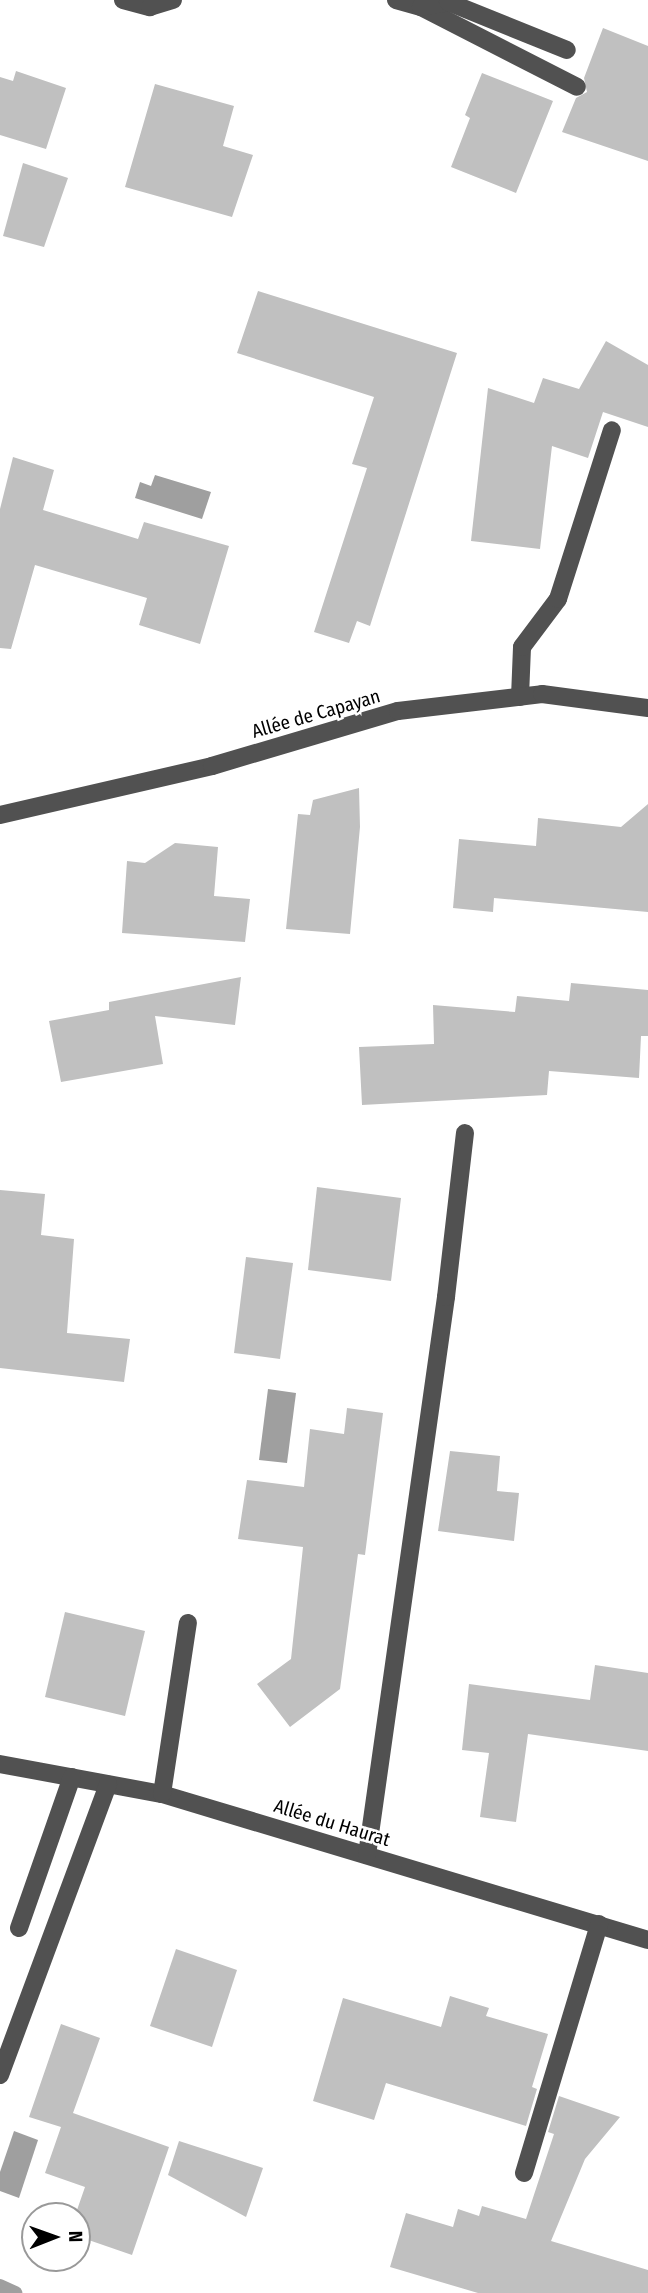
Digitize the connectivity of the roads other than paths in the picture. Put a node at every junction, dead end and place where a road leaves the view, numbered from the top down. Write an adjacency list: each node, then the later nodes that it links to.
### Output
1 (123, 0): 2 (street)
2 (173, 0)
3 (396, 0): 4 (street)
4 (421, 7): 5 (street); 6 (street)
5 (567, 50)
6 (577, 87)
7 (612, 430): 8 (street)
8 (520, 697): 9 (street, Allée de Capayan); 10 (street, Allée de Capayan)
9 (648, 708)
10 (0, 815)
11 (465, 1133): 17 (street)
12 (188, 1623): 16 (street)
13 (0, 1764): 14 (street, Allée du Haurat)
14 (72, 1777): 15 (street, Allée du Haurat); 19 (street)
15 (108, 1784): 16 (street, Allée du Haurat); 21 (street)
16 (162, 1794): 17 (street, Allée du Haurat)
17 (367, 1855): 18 (street, Allée du Haurat)
18 (599, 1924): 20 (street, Allée du Haurat); 22 (street)
19 (19, 1928)
20 (648, 1940)
21 (0, 2075)
22 (524, 2173)

